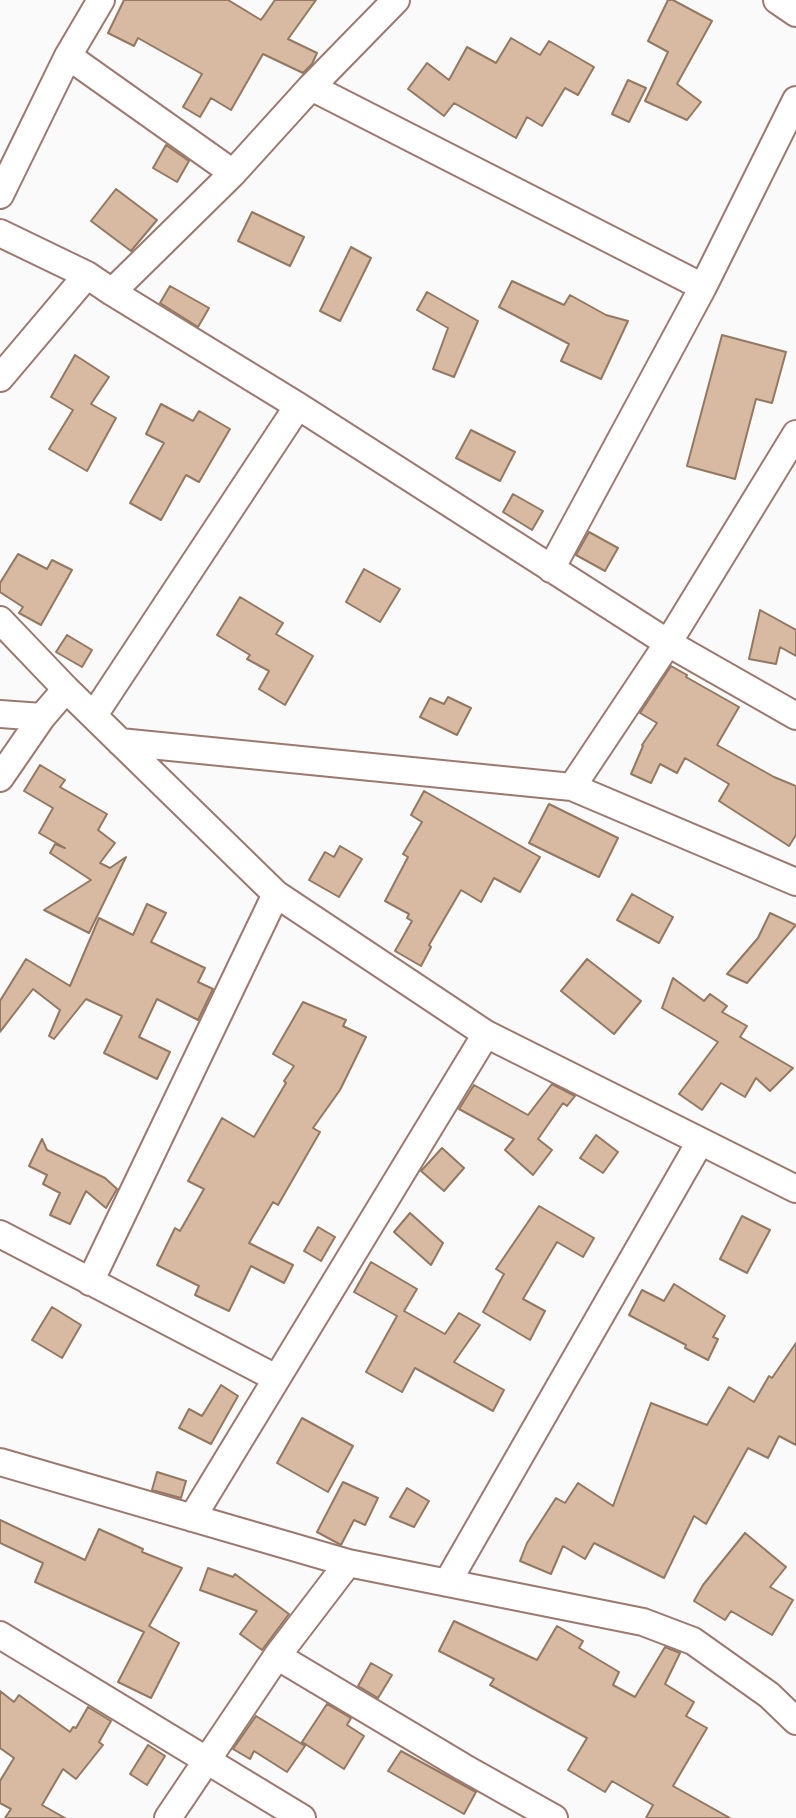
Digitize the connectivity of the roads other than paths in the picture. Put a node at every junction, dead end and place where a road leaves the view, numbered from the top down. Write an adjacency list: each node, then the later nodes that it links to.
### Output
1 (101, 0): 5 (street)
2 (396, 0): 6 (street)
3 (777, 0): 4 (street)
4 (796, 13)
5 (68, 56): 8 (street); 9 (street)
6 (310, 87): 8 (street); 12 (street)
7 (796, 100): 12 (street)
8 (233, 173): 13 (street)
9 (0, 195)
10 (0, 233): 11 (street)
11 (87, 275): 13 (street); 14 (street)
12 (703, 287): 17 (street)
13 (112, 292): 15 (street)
14 (0, 379)
15 (298, 407): 17 (street); 22 (street)
16 (794, 445): 19 (street)
17 (551, 569): 19 (street)
18 (0, 620): 20 (street)
19 (668, 643): 23 (street); 27 (street)
20 (66, 689): 22 (street); 24 (street)
21 (0, 714): 24 (street)
22 (94, 715): 25 (street)
23 (796, 716)
24 (42, 717): 26 (street)
25 (120, 742): 27 (street); 29 (street)
26 (0, 778)
27 (572, 788): 28 (street)
28 (796, 882)
29 (276, 894): 30 (street); 34 (street)
30 (486, 1034): 31 (street); 35 (street)
31 (700, 1142): 32 (street); 39 (street)
32 (796, 1189)
33 (0, 1234): 34 (street)
34 (90, 1282): 35 (street)
35 (276, 1378): 37 (street)
36 (0, 1462): 37 (street)
37 (192, 1518): 38 (street)
38 (348, 1563): 39 (street); 41 (street)
39 (447, 1583): 42 (street)
40 (0, 1635): 43 (street)
41 (277, 1656): 43 (street); 46 (street)
42 (796, 1721)
43 (207, 1758): 44 (street); 45 (street)
44 (168, 1818)
45 (302, 1818)
46 (554, 1818)

